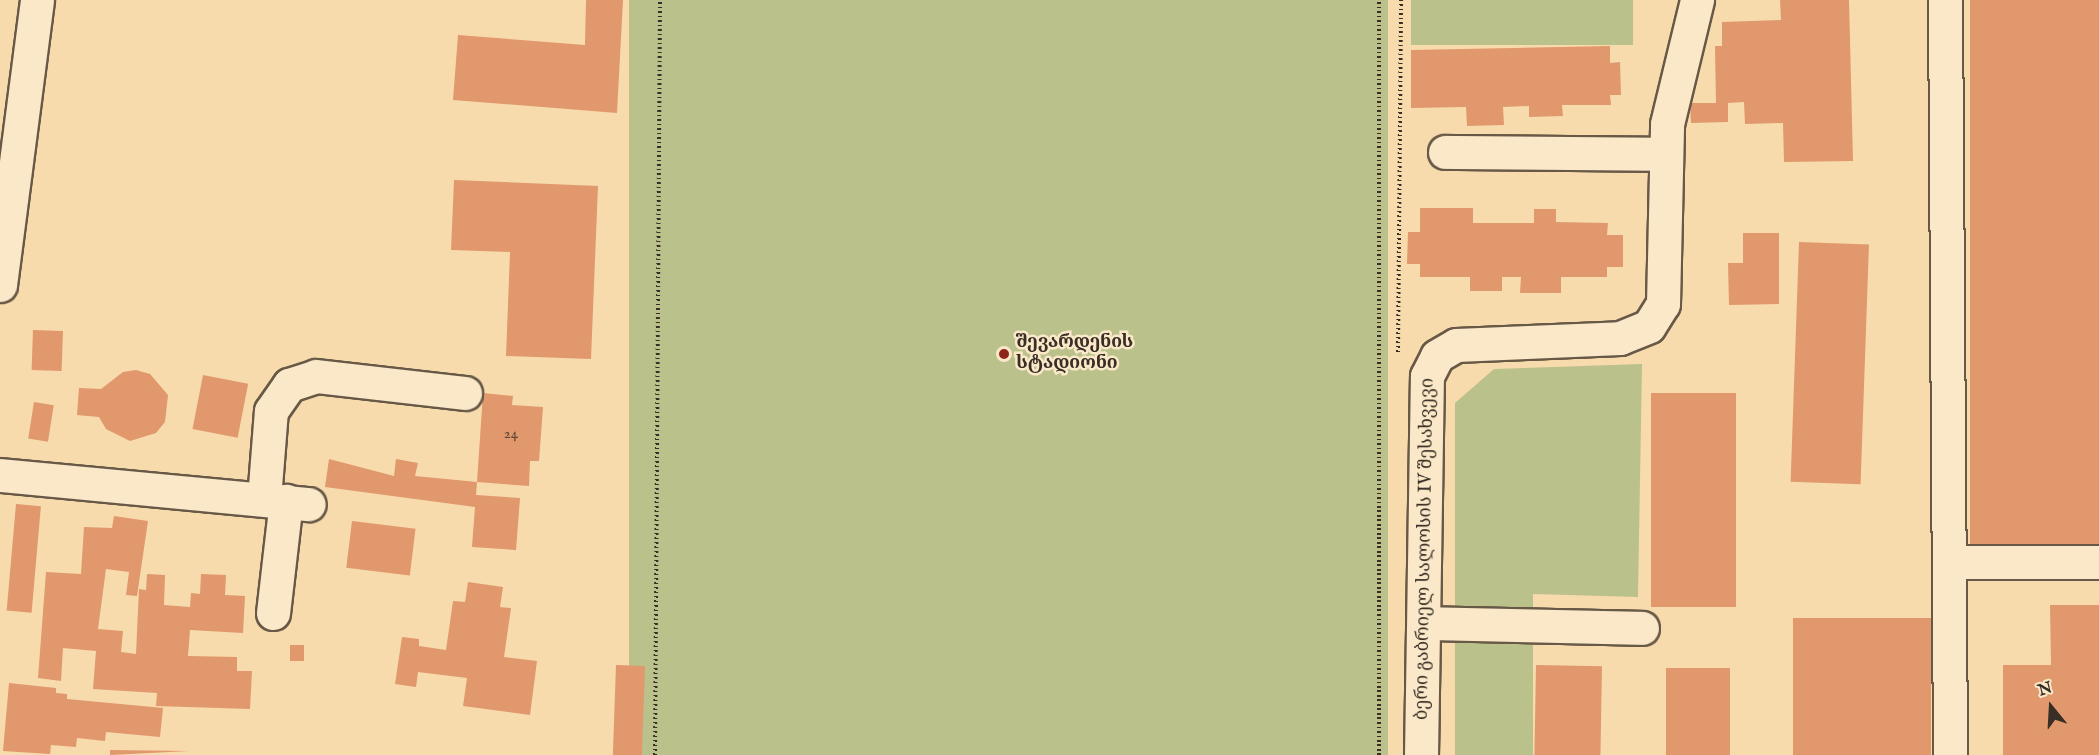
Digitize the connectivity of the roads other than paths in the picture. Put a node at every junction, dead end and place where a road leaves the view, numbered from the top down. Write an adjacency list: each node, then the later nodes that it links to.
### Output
1 (37, 0): 6 (street)
2 (1697, 0): 5 (street, ბერი გაბრიელ სალოსის IV შესახვევი)
3 (1945, 0): 10 (street)
4 (1445, 152): 5 (street)
5 (1666, 154): 13 (street, ბერი გაბრიელ სალოსის IV შესახვევი)
6 (0, 285)
7 (465, 393): 9 (street)
8 (0, 475): 9 (street)
9 (286, 501): 12 (street)
10 (1953, 562): 11 (street); 16 (street)
11 (2099, 562)
12 (273, 613)
13 (1424, 623): 14 (street); 15 (street, ბერი გაბრიელ სალოსის IV შესახვევი)
14 (1642, 628)
15 (1421, 755)
16 (1950, 755)

